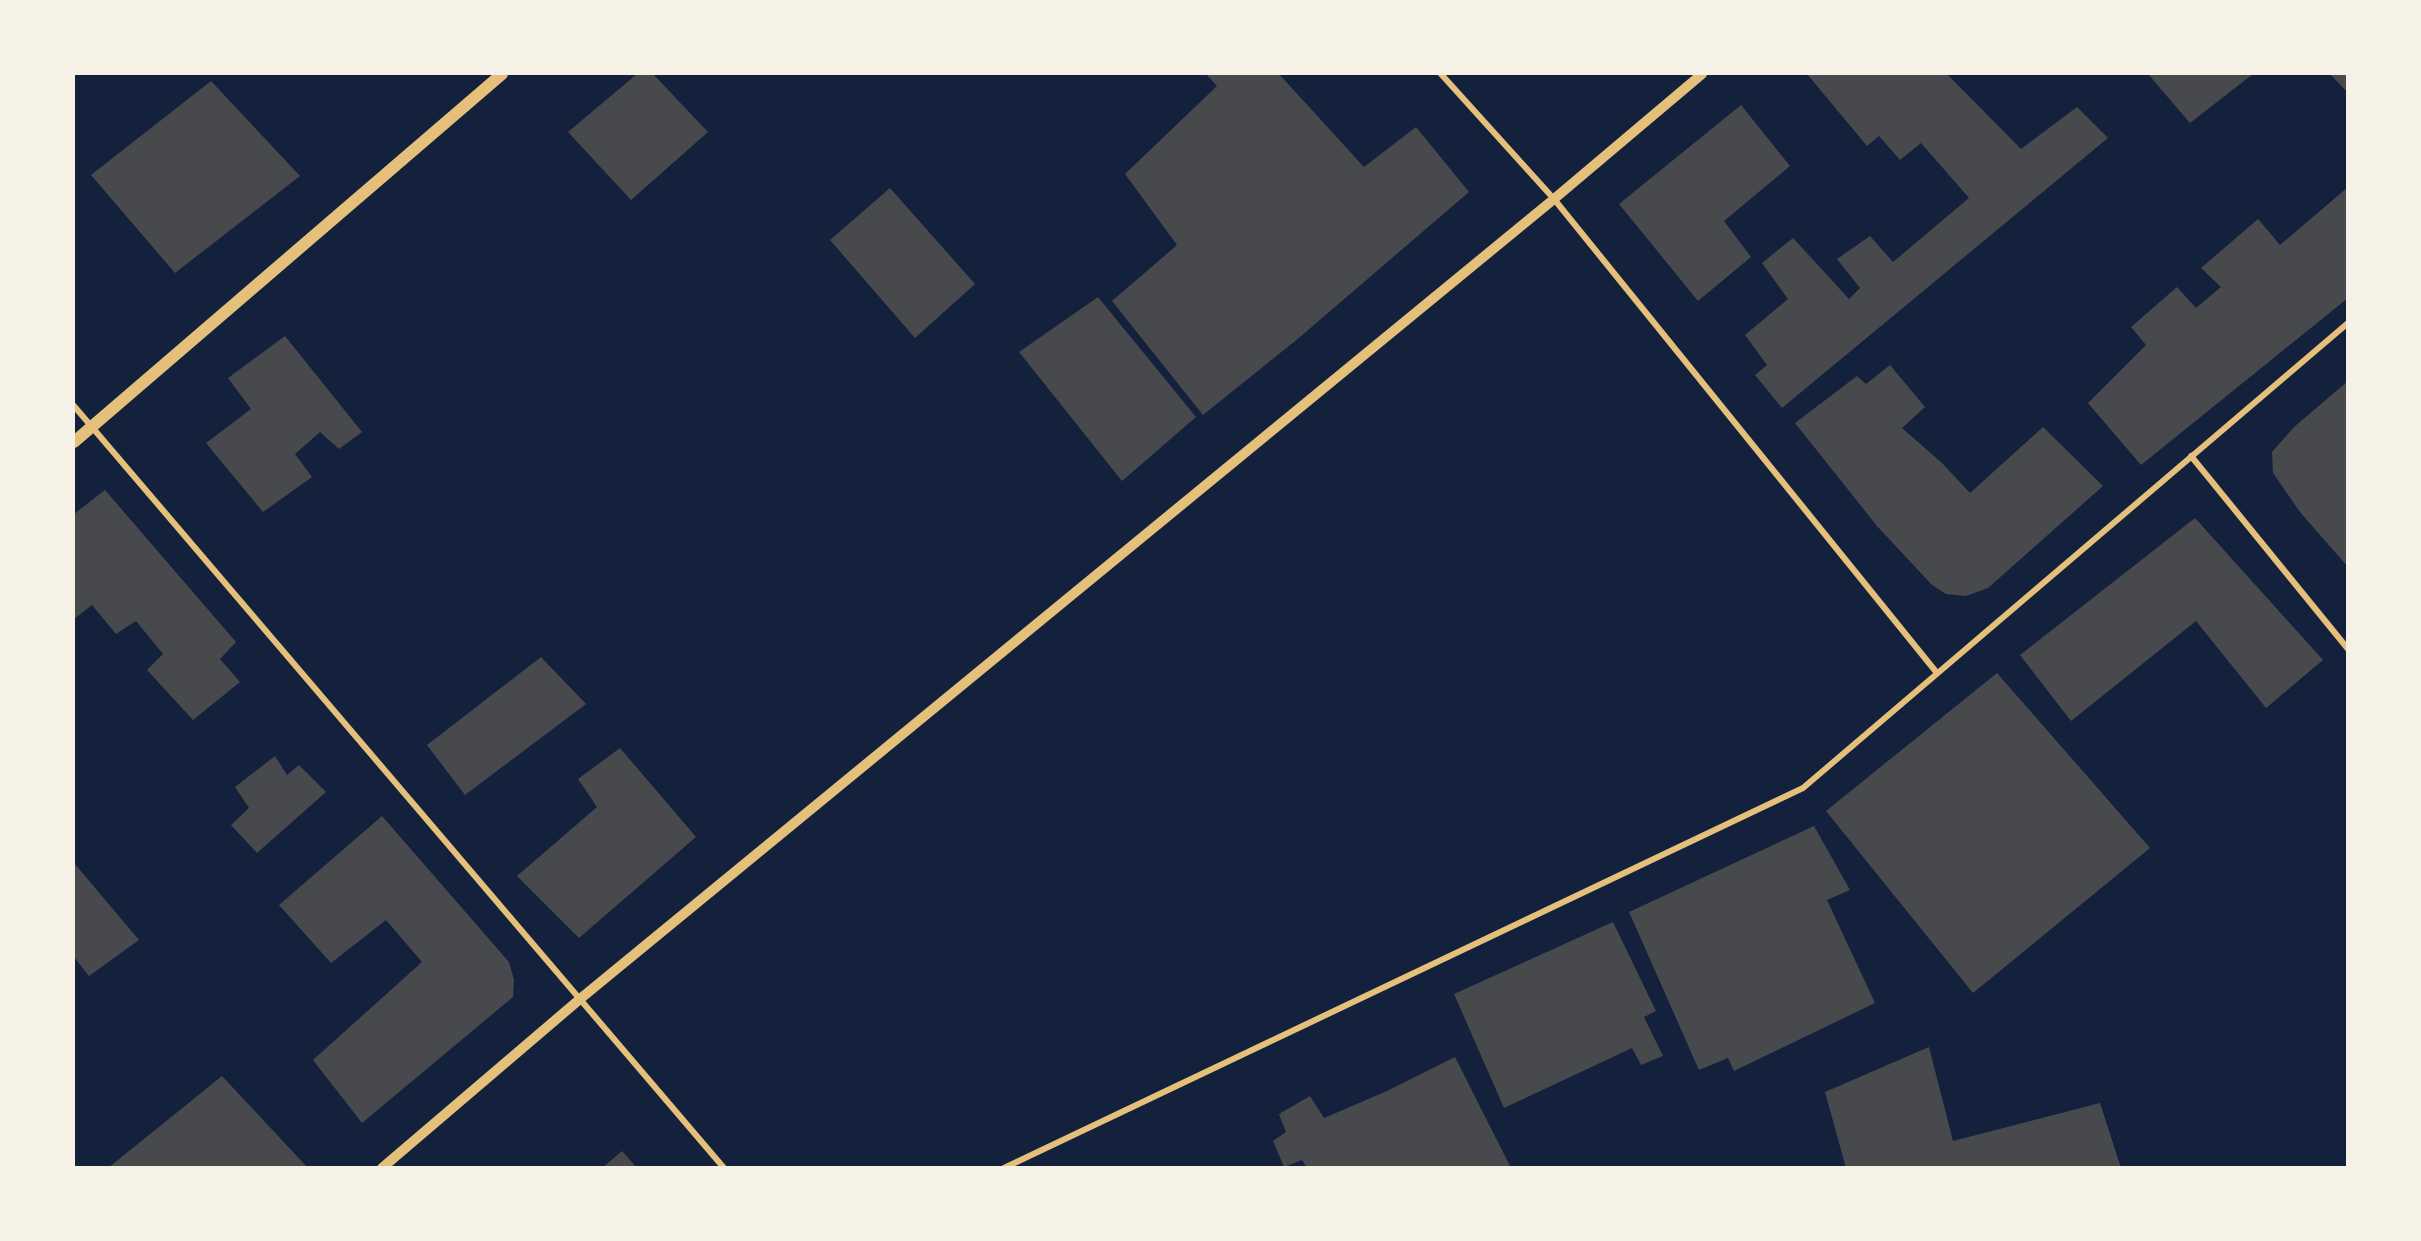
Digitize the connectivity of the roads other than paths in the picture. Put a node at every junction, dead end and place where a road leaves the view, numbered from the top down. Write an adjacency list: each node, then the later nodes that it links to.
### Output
1 (502, 74): 7 (main road)
2 (1441, 74): 4 (street)
3 (1702, 74): 4 (street)
4 (1554, 199): 11 (street); 12 (street)
5 (2348, 322): 9 (street)
6 (74, 406): 7 (street)
7 (90, 427): 8 (main road); 12 (street)
8 (74, 442)
9 (2191, 456): 10 (street); 11 (street)
10 (2348, 649)
11 (1937, 673): 15 (street)
12 (580, 999): 13 (street); 14 (street)
13 (382, 1167)
14 (724, 1167)
15 (1004, 1167)

